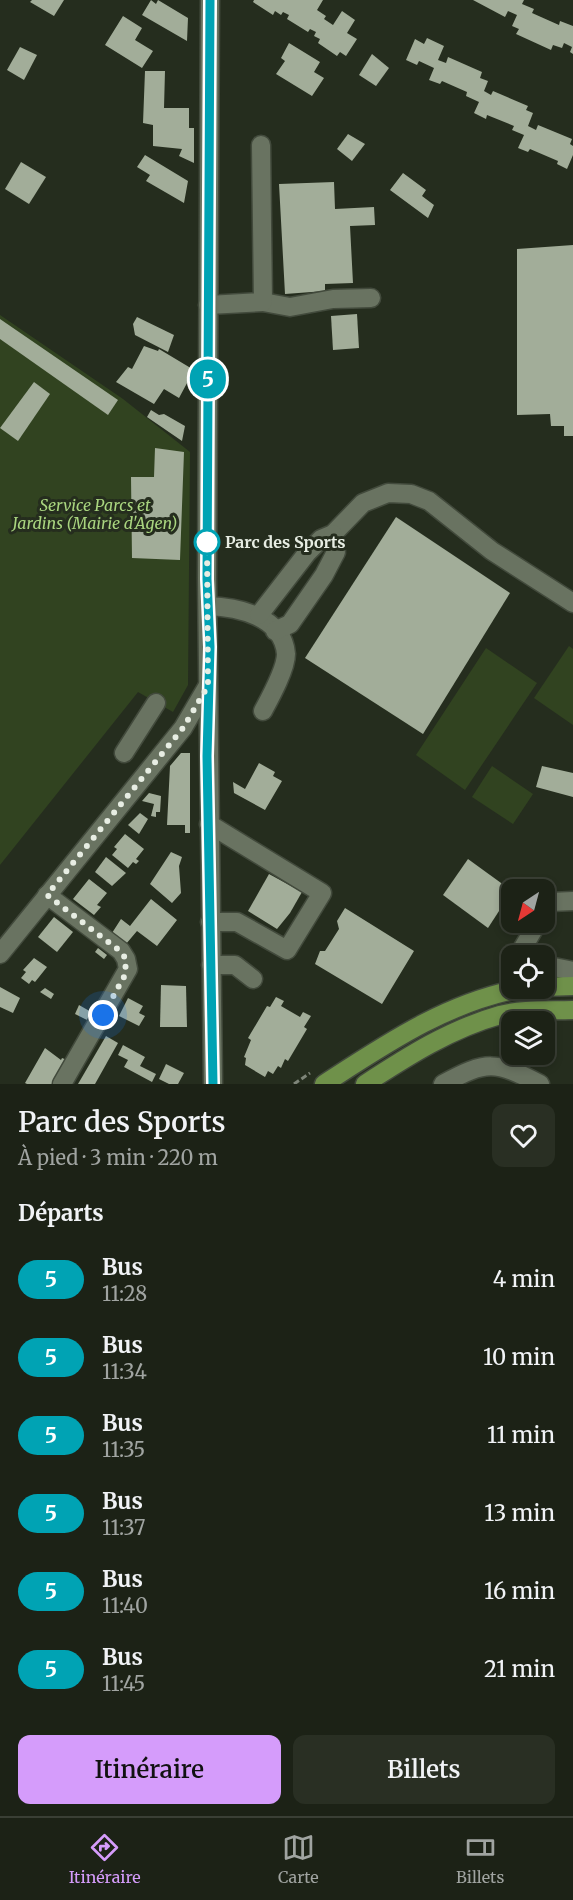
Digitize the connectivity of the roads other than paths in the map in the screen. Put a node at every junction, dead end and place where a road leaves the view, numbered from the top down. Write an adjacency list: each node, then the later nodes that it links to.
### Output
1 (210, 0): 5 (street)
2 (261, 145): 4 (street)
3 (370, 298): 4 (street)
4 (263, 302): 5 (street)
5 (208, 304): 8 (street)
6 (333, 534): 7 (street); 9 (street); 10 (street)
7 (573, 603)
8 (208, 606): 9 (street); 11 (street)
9 (259, 615): 10 (street)
10 (275, 631): 13 (street)
11 (208, 686): 15 (street); 16 (street)
12 (156, 703): 14 (street)
13 (263, 711)
14 (124, 753)
15 (208, 824): 19 (street); 19 (street)
16 (47, 895): 20 (street); 31 (street)
17 (573, 901): 18 (street)
18 (555, 902)
19 (210, 922): 21 (street)
20 (0, 954)
21 (211, 965): 24 (street); 32 (street)
22 (555, 967): 23 (street)
23 (573, 971)
24 (253, 979)
25 (573, 986): 26 (main road)
26 (555, 987)
27 (501, 995): 33 (main road)
28 (573, 1010): 34 (main road)
29 (511, 1078): 30 (street); 36 (street)
30 (457, 1080): 35 (street)
31 (62, 1084)
32 (213, 1084)
33 (324, 1084)
34 (365, 1084)
35 (443, 1084)
36 (540, 1084)

